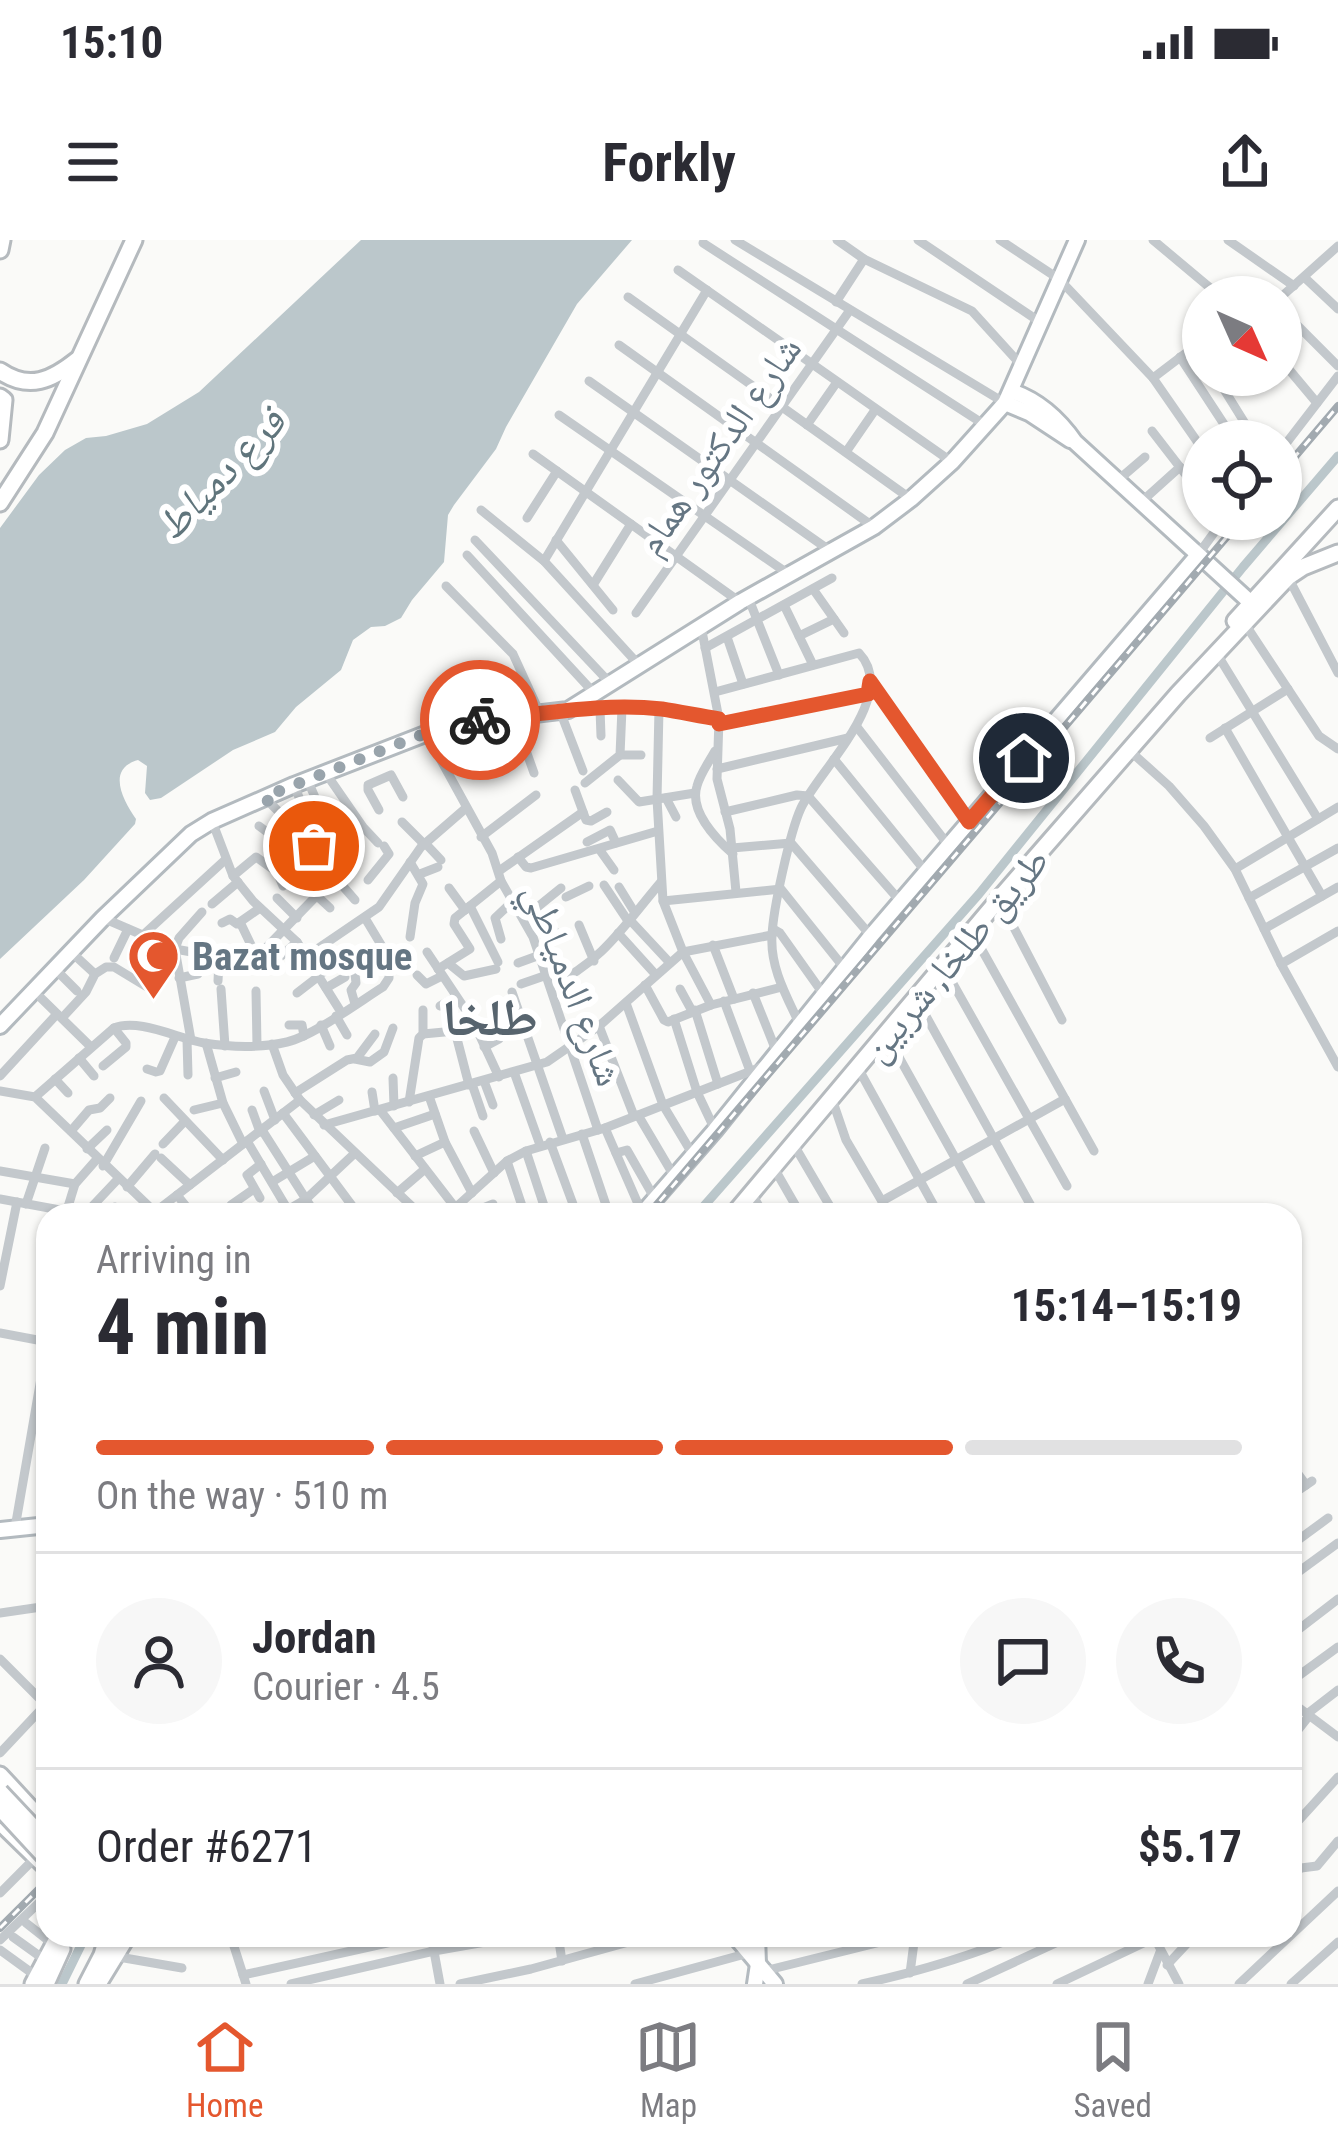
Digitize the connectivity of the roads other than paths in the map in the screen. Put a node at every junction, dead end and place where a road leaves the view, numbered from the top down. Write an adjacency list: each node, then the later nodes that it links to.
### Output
1 (2, 240): 12 (main road)
2 (134, 240): 32 (main road)
3 (735, 240): 22 (street)
4 (837, 240): 13 (street)
5 (918, 240): 26 (street)
6 (1000, 240): 18 (street)
7 (1077, 240): 18 (main road)
8 (1153, 240): 15 (street)
9 (1228, 240): 16 (street)
10 (703, 243): 27 (street)
11 (1338, 246): 17 (street)
12 (0, 250)
13 (865, 259): 22 (street); 35 (street)
14 (678, 270): 20 (street)
15 (1196, 276)
16 (1290, 276)
17 (1302, 278)
18 (1059, 279): 26 (main road); 40 (street)
19 (1302, 283): 23 (street)
20 (706, 290): 30 (street); 34 (street)
21 (628, 296): 30 (street)
22 (836, 302): 24 (street)
23 (1338, 309)
24 (850, 310): 27 (street, شارع الدكتور همام); 29 (street)
25 (896, 320): 29 (street)
26 (1040, 322): 35 (main road)
27 (836, 329): 34 (street, شارع الدكتور همام); 55 (street)
28 (1302, 330): 36 (street)
29 (888, 333): 45 (street)
30 (680, 334): 38 (street); 47 (street)
31 (619, 345): 38 (street)
32 (81, 356): 37 (main road); 72 (main road)
33 (1180, 357): 40 (street); 52 (street)
34 (812, 364): 42 (street); 47 (street, شارع الدكتور همام)
35 (1022, 366): 45 (main road)
36 (1338, 366)
37 (0, 370)
38 (657, 372): 49 (street); 58 (street)
39 (1338, 376): 46 (street)
40 (1153, 378): 51 (street)
41 (589, 381): 49 (street)
42 (837, 382): 48 (street); 54 (street)
43 (1302, 385): 46 (street)
44 (0, 397): 57 (main road)
45 (1008, 397): 55 (main road); 68 (main road)
46 (1317, 403): 53 (street)
47 (782, 407): 54 (street); 58 (street, شارع الدكتور همام)
48 (875, 410): 60 (street); 63 (street)
49 (634, 411): 59 (street); 67 (street)
50 (560, 415): 59 (street)
51 (1182, 420)
52 (1220, 420)
53 (1302, 423)
54 (807, 425): 60 (street)
55 (985, 425): 63 (main road)
56 (1153, 431): 64 (street)
57 (0, 440)
58 (756, 443): 67 (street, شارع الدكتور همام); 79 (street)
59 (610, 450): 69 (street); 75 (street)
60 (846, 452): 70 (street)
61 (533, 454): 66 (street)
62 (1144, 457): 68 (street)
63 (952, 462): 70 (main road)
64 (1180, 467): 65 (street); 71 (street)
65 (1182, 470)
66 (557, 471): 69 (street); 76 (street)
67 (730, 480): 75 (street, شارع الدكتور همام); 84 (street)
68 (1117, 481): 71 (main road)
69 (586, 491): 77 (street); 81 (street)
70 (911, 499): 79 (main road)
71 (1140, 502): 88 (main road)
72 (0, 503)
73 (1338, 508): 78 (main road)
74 (481, 510): 89 (street)
75 (706, 515): 87 (street, شارع الدكتور همام); 90 (street)
76 (527, 518)
77 (631, 524): 87 (street); 93 (street)
78 (1324, 524): 83 (main road); 96 (main road)
79 (874, 527): 84 (main road)
80 (475, 540): 116 (street)
81 (556, 540): 89 (street); 93 (street)
82 (1208, 540): 88 (street)
83 (1338, 543)
84 (832, 552): 90 (main road)
85 (1338, 553): 91 (main road, طريق طلخا, شربين)
86 (467, 555): 122 (street)
87 (677, 556): 97 (street); 100 (street, شارع الدكتور همام)
88 (1197, 556): 96 (main road); 173 (main road)
89 (544, 561): 110 (street)
90 (790, 575): 97 (main road)
91 (1288, 577): 103 (main road, طريق طلخا, شربين); 112 (street)
92 (832, 578): 95 (street)
93 (593, 585): 99 (street)
94 (446, 586): 127 (street)
95 (813, 589): 98 (street); 101 (street)
96 (1246, 598): 121 (main road)
97 (744, 599): 102 (street); 104 (main road)
98 (784, 605): 102 (street); 106 (street)
99 (613, 610)
100 (636, 614)
101 (834, 619): 105 (street); 106 (street)
102 (757, 620): 107 (street); 113 (street)
103 (1245, 624): 109 (main road, طريق طلخا, شربين); 118 (street)
104 (700, 626): 108 (street); 110 (main road)
105 (844, 633)
106 (799, 636): 111 (street)
107 (727, 637): 108 (street); 117 (street)
108 (705, 648): 119 (street)
109 (1217, 654): 121 (main road, طريق طلخا, شربين); 126 (street)
110 (639, 665): 116 (main road)
111 (813, 665): 113 (street); 114 (street)
112 (1338, 673)
113 (779, 675): 117 (street)
114 (870, 681): 120 (street); 173 (street)
115 (502, 683): 128 (street)
116 (610, 683): 122 (main road)
117 (743, 684): 119 (street)
118 (1288, 689): 126 (street); 139 (street)
119 (715, 692): 131 (street)
120 (868, 694): 131 (street); 132 (street)
121 (1178, 694): 140 (main road, طريق طلخا, شربين)
122 (597, 701): 123 (street); 125 (main road); 135 (street)
123 (622, 708): 124 (street); 135 (street)
124 (659, 709): 131 (street); 158 (street)
125 (564, 710): 127 (main road); 142 (street)
126 (1252, 712): 133 (street); 170 (street)
127 (540, 713): 128 (main road)
128 (514, 716): 129 (main road); 148 (street)
129 (484, 719): 130 (main road); 145 (street)
130 (467, 722): 134 (main road); 149 (street)
131 (719, 722): 138 (street)
132 (856, 727): 136 (street); 186 (street)
133 (1226, 728): 137 (street); 178 (street)
134 (426, 733): 141 (main road); 160 (street, شارع الدمياطي)
135 (611, 736): 142 (street)
136 (848, 738): 144 (street); 146 (street)
137 (1210, 738)
138 (718, 744): 146 (street); 154 (street)
139 (1338, 749)
140 (1130, 751): 198 (street); 224 (main road, طريق طلخا, شربين)
141 (369, 755): 147 (main road); 150 (street)
142 (620, 755): 143 (street)
143 (641, 755)
144 (834, 759): 155 (street); 202 (street)
145 (506, 769)
146 (717, 769): 167 (street)
147 (326, 772): 152 (main road); 196 (street)
148 (534, 773)
149 (473, 775)
150 (380, 779): 157 (street); 161 (street)
151 (618, 780): 158 (street)
152 (300, 782): 156 (main road); 162 (street); 163 (street)
153 (575, 790): 165 (street)
154 (695, 794): 158 (street); 190 (street)
155 (808, 796): 167 (street); 183 (street); 228 (street)
156 (264, 797): 168 (street); 171 (main road)
157 (403, 797)
158 (662, 799): 169 (street); 175 (street)
159 (1338, 807): 170 (street)
160 (466, 808): 177 (street, شارع الدمياطي); 181 (street)
161 (379, 810)
162 (321, 811)
163 (305, 812)
164 (535, 812): 177 (street)
165 (583, 812): 166 (street); 193 (street)
166 (607, 812)
167 (725, 812): 190 (street)
168 (284, 816): 174 (street); 179 (street)
169 (676, 817)
170 (1318, 819): 178 (street)
171 (212, 821): 195 (street); 236 (main road)
172 (402, 822): 181 (street)
173 (969, 822): 186 (main road)
174 (260, 826)
175 (658, 831): 182 (street); 189 (street)
176 (329, 833): 179 (street)
177 (481, 837): 205 (street, شارع الدمياطي)
178 (1288, 837): 197 (street); 198 (street)
179 (308, 840): 191 (street); 200 (street)
180 (586, 842): 182 (street)
181 (424, 843): 194 (street); 203 (street)
182 (616, 843): 187 (street)
183 (790, 843): 190 (street); 217 (street); 252 (street)
184 (405, 844): 194 (street)
185 (676, 846): 189 (street)
186 (949, 846): 202 (main road)
187 (599, 848): 193 (street); 199 (street)
188 (1338, 848): 197 (street)
189 (659, 849): 208 (street)
190 (732, 851): 218 (street)
191 (290, 852)
192 (356, 855): 201 (street)
193 (518, 857): 205 (street)
194 (412, 858): 203 (street); 204 (street)
195 (225, 860): 209 (street); 250 (street)
196 (384, 861): 204 (street); 206 (street)
197 (1305, 866): 220 (street); 223 (street)
198 (1235, 869): 223 (street)
199 (614, 870)
200 (297, 872)
201 (330, 872): 221 (street); 225 (street)
202 (926, 872): 228 (main road)
203 (420, 874): 253 (street)
204 (400, 876): 238 (street)
205 (500, 876): 226 (street, شارع الدمياطي); 232 (street)
206 (368, 880)
207 (255, 882): 209 (street)
208 (661, 882): 227 (street); 235 (street)
209 (238, 883): 211 (street); 229 (street); 230 (street)
210 (604, 885): 235 (street)
211 (283, 886)
212 (589, 886): 233 (street)
213 (620, 886): 235 (street)
214 (1338, 887): 220 (street)
215 (449, 888): 232 (street)
216 (301, 889): 221 (street)
217 (781, 889): 218 (street); 247 (street); 277 (street)
218 (736, 892): 227 (street)
219 (633, 893): 235 (street)
220 (1322, 896): 244 (street)
221 (314, 897): 231 (street); 237 (street)
222 (277, 898): 237 (street)
223 (1249, 898): 244 (street)
224 (999, 899): 248 (main road, طريق طلخا, شربين); 311 (street)
225 (355, 900)
226 (513, 901): 239 (street, شارع الدمياطي); 254 (street)
227 (663, 901): 261 (street)
228 (901, 902): 252 (main road)
229 (212, 904)
230 (260, 908): 240 (street); 245 (street)
231 (330, 908)
232 (468, 908): 278 (street); 278 (street)
233 (535, 910): 239 (street); 251 (street)
234 (202, 912): 262 (street)
235 (634, 914): 249 (street); 272 (street)
236 (103, 918): 243 (street); 258 (main road)
237 (296, 918): 245 (street)
238 (365, 918): 257 (street); 265 (street)
239 (524, 918): 263 (street, شارع الدمياطي)
240 (240, 922): 241 (street); 268 (street)
241 (222, 923)
242 (579, 925): 270 (street)
243 (128, 929): 250 (street); 266 (street)
244 (1264, 929): 273 (street)
245 (286, 930): 255 (street); 259 (street)
246 (1338, 931): 273 (street)
247 (772, 932): 256 (street); 288 (street); 295 (street)
248 (972, 932): 275 (main road, طريق طلخا, شربين); 371 (street)
249 (619, 933): 270 (street); 281 (street)
250 (142, 936): 262 (street)
251 (559, 936)
252 (871, 936): 277 (main road)
253 (410, 937)
254 (501, 939)
255 (297, 942): 264 (street); 265 (street)
256 (713, 945): 261 (street); 299 (street)
257 (383, 948)
258 (70, 951): 276 (main road); 279 (street)
259 (263, 951)
260 (427, 952): 278 (street)
261 (682, 952): 272 (street); 302 (street)
262 (175, 955): 268 (street); 274 (street); 284 (street)
263 (540, 955): 271 (street); 285 (street, شارع الدمياطي)
264 (281, 956)
265 (307, 956): 282 (street)
266 (114, 958)
267 (411, 959): 301 (street)
268 (219, 961): 330 (street)
269 (344, 961): 282 (street)
270 (594, 961): 285 (street)
271 (518, 963)
272 (670, 963): 281 (street)
273 (1281, 964): 342 (street)
274 (147, 965)
275 (943, 966): 297 (main road, طريق طلخا, شربين); 391 (street)
276 (54, 968): 291 (street); 316 (main road)
277 (845, 968): 295 (main road)
278 (443, 969): 283 (street); 304 (street)
279 (95, 974): 287 (street); 309 (street)
280 (198, 974): 284 (street)
281 (656, 974): 286 (street)
282 (318, 975): 289 (street); 293 (street)
283 (417, 975)
284 (179, 978): 326 (street)
285 (549, 980): 334 (street, شارع الدمياطي); 341 (street)
286 (645, 985): 300 (street); 310 (street)
287 (147, 987)
288 (782, 987): 294 (street); 315 (street)
289 (326, 988): 301 (street); 308 (street)
290 (680, 989): 307 (street)
291 (77, 991)
292 (256, 991): 329 (street)
293 (297, 993)
294 (753, 993): 299 (street); 338 (street)
295 (824, 995): 315 (main road)
296 (40, 998): 309 (street)
297 (916, 998): 323 (main road, طريق طلخا, شربين); 403 (street)
298 (478, 1000): 304 (street)
299 (729, 1000): 302 (street); 345 (street)
300 (626, 1003): 317 (street); 378 (street)
301 (356, 1004): 308 (street)
302 (711, 1005): 307 (street)
303 (440, 1006): 304 (street)
304 (464, 1009): 320 (street); 333 (street)
305 (314, 1010): 314 (street)
306 (423, 1010): 322 (street)
307 (693, 1011): 310 (street); 356 (street)
308 (338, 1014): 314 (street); 324 (street)
309 (59, 1016): 332 (street); 349 (street)
310 (674, 1019): 361 (street)
311 (1062, 1020)
312 (495, 1024): 333 (street)
313 (289, 1025): 325 (street)
314 (322, 1025): 325 (street); 331 (street)
315 (800, 1025): 338 (main road)
316 (0, 1026)
317 (599, 1026): 334 (street); 389 (street)
318 (114, 1028): 326 (street); 332 (street); 340 (street)
319 (392, 1028): 339 (street)
320 (455, 1031): 322 (street); 357 (street)
321 (375, 1034): 339 (street)
322 (423, 1034): 375 (street)
323 (886, 1034): 343 (main road, طريق طلخا, شربين); 420 (street)
324 (347, 1035)
325 (305, 1036): 328 (street); 335 (street)
326 (184, 1039): 327 (street); 344 (street); 348 (street)
327 (206, 1043): 330 (street); 352 (street)
328 (272, 1044): 329 (street); 365 (street)
329 (256, 1045): 330 (street)
330 (226, 1046)
331 (331, 1046)
332 (92, 1047): 337 (street)
333 (484, 1047): 351 (street)
334 (569, 1048): 341 (street); 395 (street, شارع الدمياطي)
335 (311, 1052)
336 (512, 1056): 347 (street)
337 (79, 1058): 350 (street); 354 (street)
338 (773, 1058): 345 (street); 398 (main road)
339 (355, 1059): 365 (street)
340 (103, 1066)
341 (537, 1066): 347 (street); 402 (street)
342 (1338, 1067)
343 (858, 1068): 370 (main road, طريق طلخا, شربين); 433 (street)
344 (147, 1069)
345 (750, 1071): 356 (street)
346 (236, 1072): 352 (street)
347 (516, 1072): 351 (street); 408 (street)
348 (188, 1075)
349 (0, 1076)
350 (94, 1076)
351 (499, 1077): 355 (street)
352 (215, 1078): 376 (street)
353 (393, 1078): 379 (street)
354 (55, 1079): 362 (street); 364 (street)
355 (484, 1081): 357 (street); 377 (street)
356 (718, 1084): 361 (street)
357 (470, 1085): 363 (street); 388 (street)
358 (0, 1091): 364 (street)
359 (265, 1091): 390 (street)
360 (372, 1091): 383 (street)
361 (697, 1092): 378 (street); 398 (street)
362 (68, 1093)
363 (429, 1096): 375 (street); 385 (street)
364 (34, 1097): 396 (street)
365 (298, 1097): 384 (street); 390 (street)
366 (85, 1098): 380 (street)
367 (110, 1098): 380 (street)
368 (164, 1098): 392 (street)
369 (240, 1099): 376 (street)
370 (832, 1099): 386 (main road, طريق طلخا, شربين); 404 (street)
371 (1065, 1099): 391 (street); 413 (street)
372 (339, 1100): 384 (street)
373 (141, 1101): 422 (street)
374 (353, 1102): 387 (street)
375 (409, 1102): 379 (street)
376 (223, 1104): 381 (street); 406 (street)
377 (493, 1105)
378 (663, 1105): 389 (street); 416 (street)
379 (394, 1106): 383 (street)
380 (96, 1109): 396 (street)
381 (194, 1110)
382 (252, 1110): 399 (street)
383 (378, 1110): 387 (street); 394 (street)
384 (314, 1114): 393 (street)
385 (435, 1114): 394 (street); 405 (street)
386 (820, 1114): 404 (street); 409 (main road, طريق طلخا, شربين)
387 (358, 1115): 393 (street)
388 (483, 1116)
389 (636, 1116): 395 (street); 430 (street)
390 (279, 1117): 399 (street); 417 (street)
391 (1029, 1119): 403 (street); 438 (street)
392 (193, 1125): 407 (street); 419 (street)
393 (324, 1125): 415 (street)
394 (394, 1128): 418 (street)
395 (601, 1129): 401 (street); 414 (street, شارع الدمياطي)
396 (70, 1130): 411 (street)
397 (107, 1130): 411 (street)
398 (715, 1130): 416 (main road)
399 (261, 1131): 406 (street); 427 (street)
400 (474, 1131): 428 (street)
401 (582, 1134): 402 (street); 463 (street)
402 (563, 1138): 408 (street)
403 (994, 1138): 420 (street); 472 (street)
404 (846, 1140): 446 (street)
405 (445, 1142): 418 (street); 440 (street)
406 (245, 1143): 419 (street); 423 (street)
407 (164, 1144)
408 (545, 1144): 412 (street); 462 (street)
409 (794, 1145): 424 (main road, طريق طلخا, شربين); 469 (street)
410 (45, 1148): 431 (street)
411 (87, 1149): 422 (street)
412 (526, 1151): 421 (street); 461 (street)
413 (1094, 1151)
414 (616, 1153): 444 (street); 464 (street)
415 (355, 1154): 432 (street); 439 (street)
416 (693, 1155): 430 (main road)
417 (315, 1156): 427 (street); 432 (street)
418 (416, 1156): 425 (street)
419 (223, 1160): 437 (street)
420 (956, 1160): 433 (street); 471 (street)
421 (507, 1161): 428 (street); 460 (street)
422 (100, 1162): 435 (street); 436 (street)
423 (261, 1164): 434 (street); 452 (street)
424 (774, 1168): 441 (main road, طريق طلخا, شربين); 468 (street)
425 (425, 1169): 439 (street); 458 (street)
426 (0, 1171): 429 (street)
427 (289, 1172): 434 (street); 443 (street)
428 (494, 1173): 440 (street)
429 (18, 1174): 431 (street); 445 (street)
430 (674, 1176): 444 (main road)
431 (35, 1177): 436 (street); 445 (street)
432 (330, 1177): 443 (street); 456 (street)
433 (920, 1180): 446 (street); 470 (street)
434 (272, 1182): 453 (street)
435 (123, 1183): 437 (street); 448 (street); 449 (street)
436 (75, 1184): 447 (street)
437 (190, 1185): 442 (street)
438 (1067, 1186)
439 (397, 1193): 457 (street)
440 (472, 1193): 459 (street)
441 (752, 1194): 466 (main road, طريق طلخا, شربين); 467 (street)
442 (177, 1195): 450 (street); 451 (street)
443 (306, 1198): 454 (street); 455 (street)
444 (655, 1199): 465 (main road)
445 (13, 1201): 473 (street)
446 (882, 1201)
447 (72, 1203)
448 (100, 1203)
449 (145, 1203)
450 (168, 1203)
451 (184, 1203)
452 (238, 1203)
453 (281, 1203)
454 (299, 1203)
455 (309, 1203)
456 (346, 1203)
457 (408, 1203)
458 (453, 1203)
459 (466, 1203)
460 (521, 1203)
461 (543, 1203)
462 (572, 1203)
463 (604, 1203)
464 (637, 1203)
465 (652, 1203)
466 (744, 1203)
467 (757, 1203)
468 (795, 1203)
469 (828, 1203)
470 (932, 1203)
471 (980, 1203)
472 (1029, 1203)
473 (0, 1286)
474 (0, 1333): 475 (street)
475 (36, 1339)
476 (36, 1397): 478 (street)
477 (1328, 1518): 479 (street)
478 (8, 1529)
479 (1302, 1537)
480 (1338, 1543): 481 (street)
481 (1302, 1569)
482 (1338, 1599): 485 (street)
483 (36, 1608): 484 (street)
484 (0, 1612)
485 (1302, 1627)
486 (1338, 1647): 488 (street)
487 (0, 1659): 490 (street)
488 (1302, 1673)
489 (1338, 1690): 493 (street)
490 (36, 1693)
491 (1302, 1710): 493 (street)
492 (36, 1715): 496 (street)
493 (1308, 1715): 494 (street); 495 (street)
494 (1302, 1723)
495 (1338, 1737)
496 (0, 1753)
497 (0, 1776): 501 (main road)
498 (1338, 1777): 503 (street)
499 (0, 1792): 505 (main road, bridge)
500 (0, 1808): 507 (main road, bridge)
501 (32, 1809): 502 (main road); 504 (main road)
502 (36, 1813)
503 (1302, 1817)
504 (4, 1827): 508 (main road)
505 (36, 1830)
506 (1338, 1841): 510 (street)
507 (36, 1852)
508 (36, 1855)
509 (36, 1868): 512 (street)
510 (1302, 1868)
511 (1338, 1892): 515 (street)
512 (0, 1893)
513 (36, 1906): 518 (street)
514 (26, 1923): 516 (street)
515 (1302, 1925)
516 (36, 1930)
517 (13, 1937): 519 (street)
518 (0, 1940)
519 (36, 1941)
520 (1338, 1942): 563 (street)
521 (55, 1947): 549 (main road)
522 (55, 1947): 549 (main road)
523 (112, 1947): 550 (main road)
524 (116, 1947): 551 (main road)
525 (134, 1947): 545 (street)
526 (234, 1947): 548 (street)
527 (377, 1947): 548 (street)
528 (432, 1947): 541 (street)
529 (457, 1947): 541 (street)
530 (560, 1947): 543 (street)
531 (602, 1947): 543 (street)
532 (855, 1947): 546 (street)
533 (911, 1947): 547 (street)
534 (992, 1947): 547 (street)
535 (1047, 1947): 558 (street)
536 (1131, 1947): 559 (street)
537 (1158, 1947): 542 (street)
538 (1184, 1947): 544 (street)
539 (1279, 1947): 562 (street)
540 (0, 1950): 549 (street)
541 (434, 1951): 552 (street); 553 (street)
542 (1160, 1952): 544 (street); 560 (street)
543 (562, 1961): 554 (street)
544 (1167, 1965): 561 (street)
545 (182, 1967)
546 (756, 1968): 555 (street); 556 (main road)
547 (910, 1973): 557 (street)
548 (244, 1979)
549 (38, 1981)
550 (87, 1984)
551 (98, 1984)
552 (291, 1984)
553 (440, 1984)
554 (460, 1984)
555 (635, 1984)
556 (775, 1984)
557 (862, 1984)
558 (967, 1984)
559 (1058, 1984)
560 (1148, 1984)
561 (1179, 1984)
562 (1239, 1984)
563 (1291, 1984)

